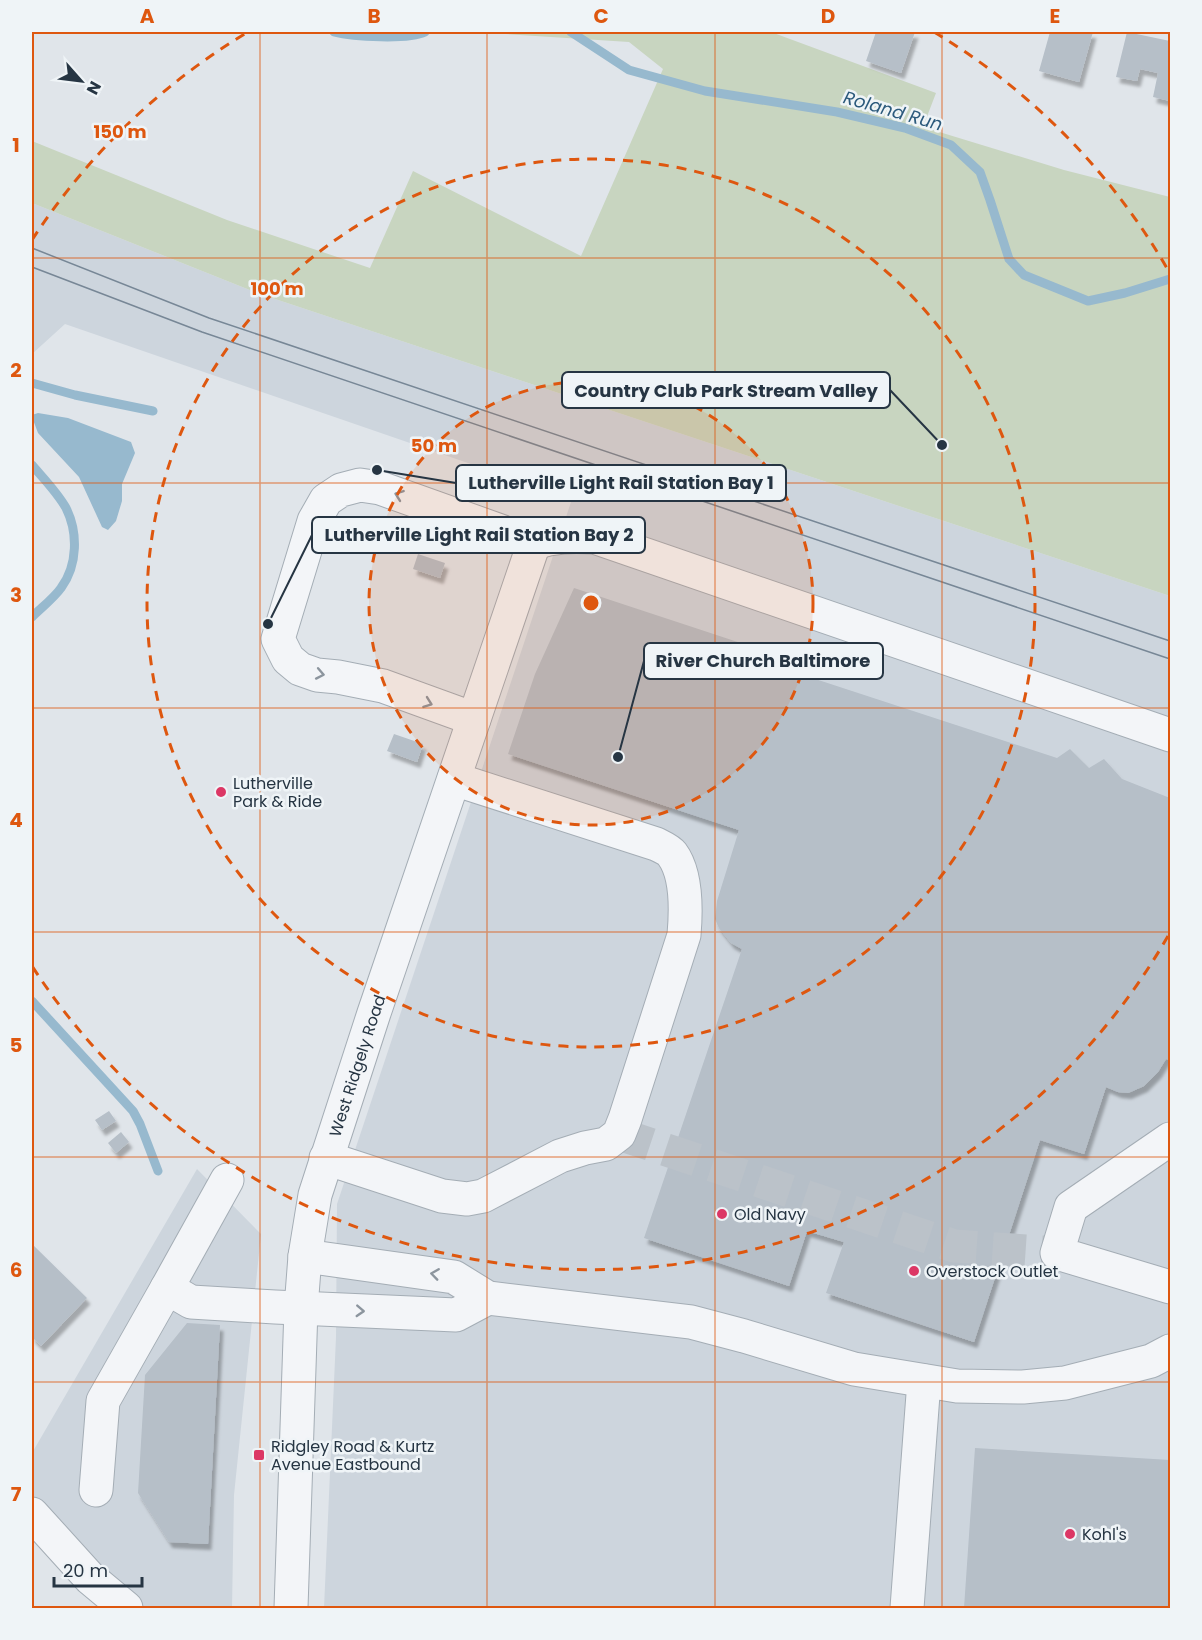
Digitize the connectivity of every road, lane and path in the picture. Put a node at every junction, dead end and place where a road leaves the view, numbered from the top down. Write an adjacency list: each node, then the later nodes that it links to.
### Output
1 (534, 543): 2 (street, West Ridgely Road); 2 (street, one-way to 2); 3 (street)
2 (474, 719): 4 (street, West Ridgely Road)
3 (1170, 735)
4 (454, 778): 6 (street, West Ridgely Road); 6 (street)
5 (1170, 1139): 9 (street)
6 (326, 1158): 8 (street, West Ridgely Road)
7 (228, 1180): 10 (street)
8 (305, 1256): 11 (street, one-way to 8); 12 (street, West Ridgely Road)
9 (1170, 1287)
10 (167, 1288): 12 (street); 15 (street)
11 (488, 1298): 12 (street, one-way to 11); 14 (street)
12 (301, 1308): 18 (street, West Ridgely Road)
13 (1170, 1351): 14 (street)
14 (924, 1381): 19 (street)
15 (96, 1490)
16 (32, 1514): 17 (street)
17 (126, 1608)
18 (291, 1608)
19 (907, 1608)

